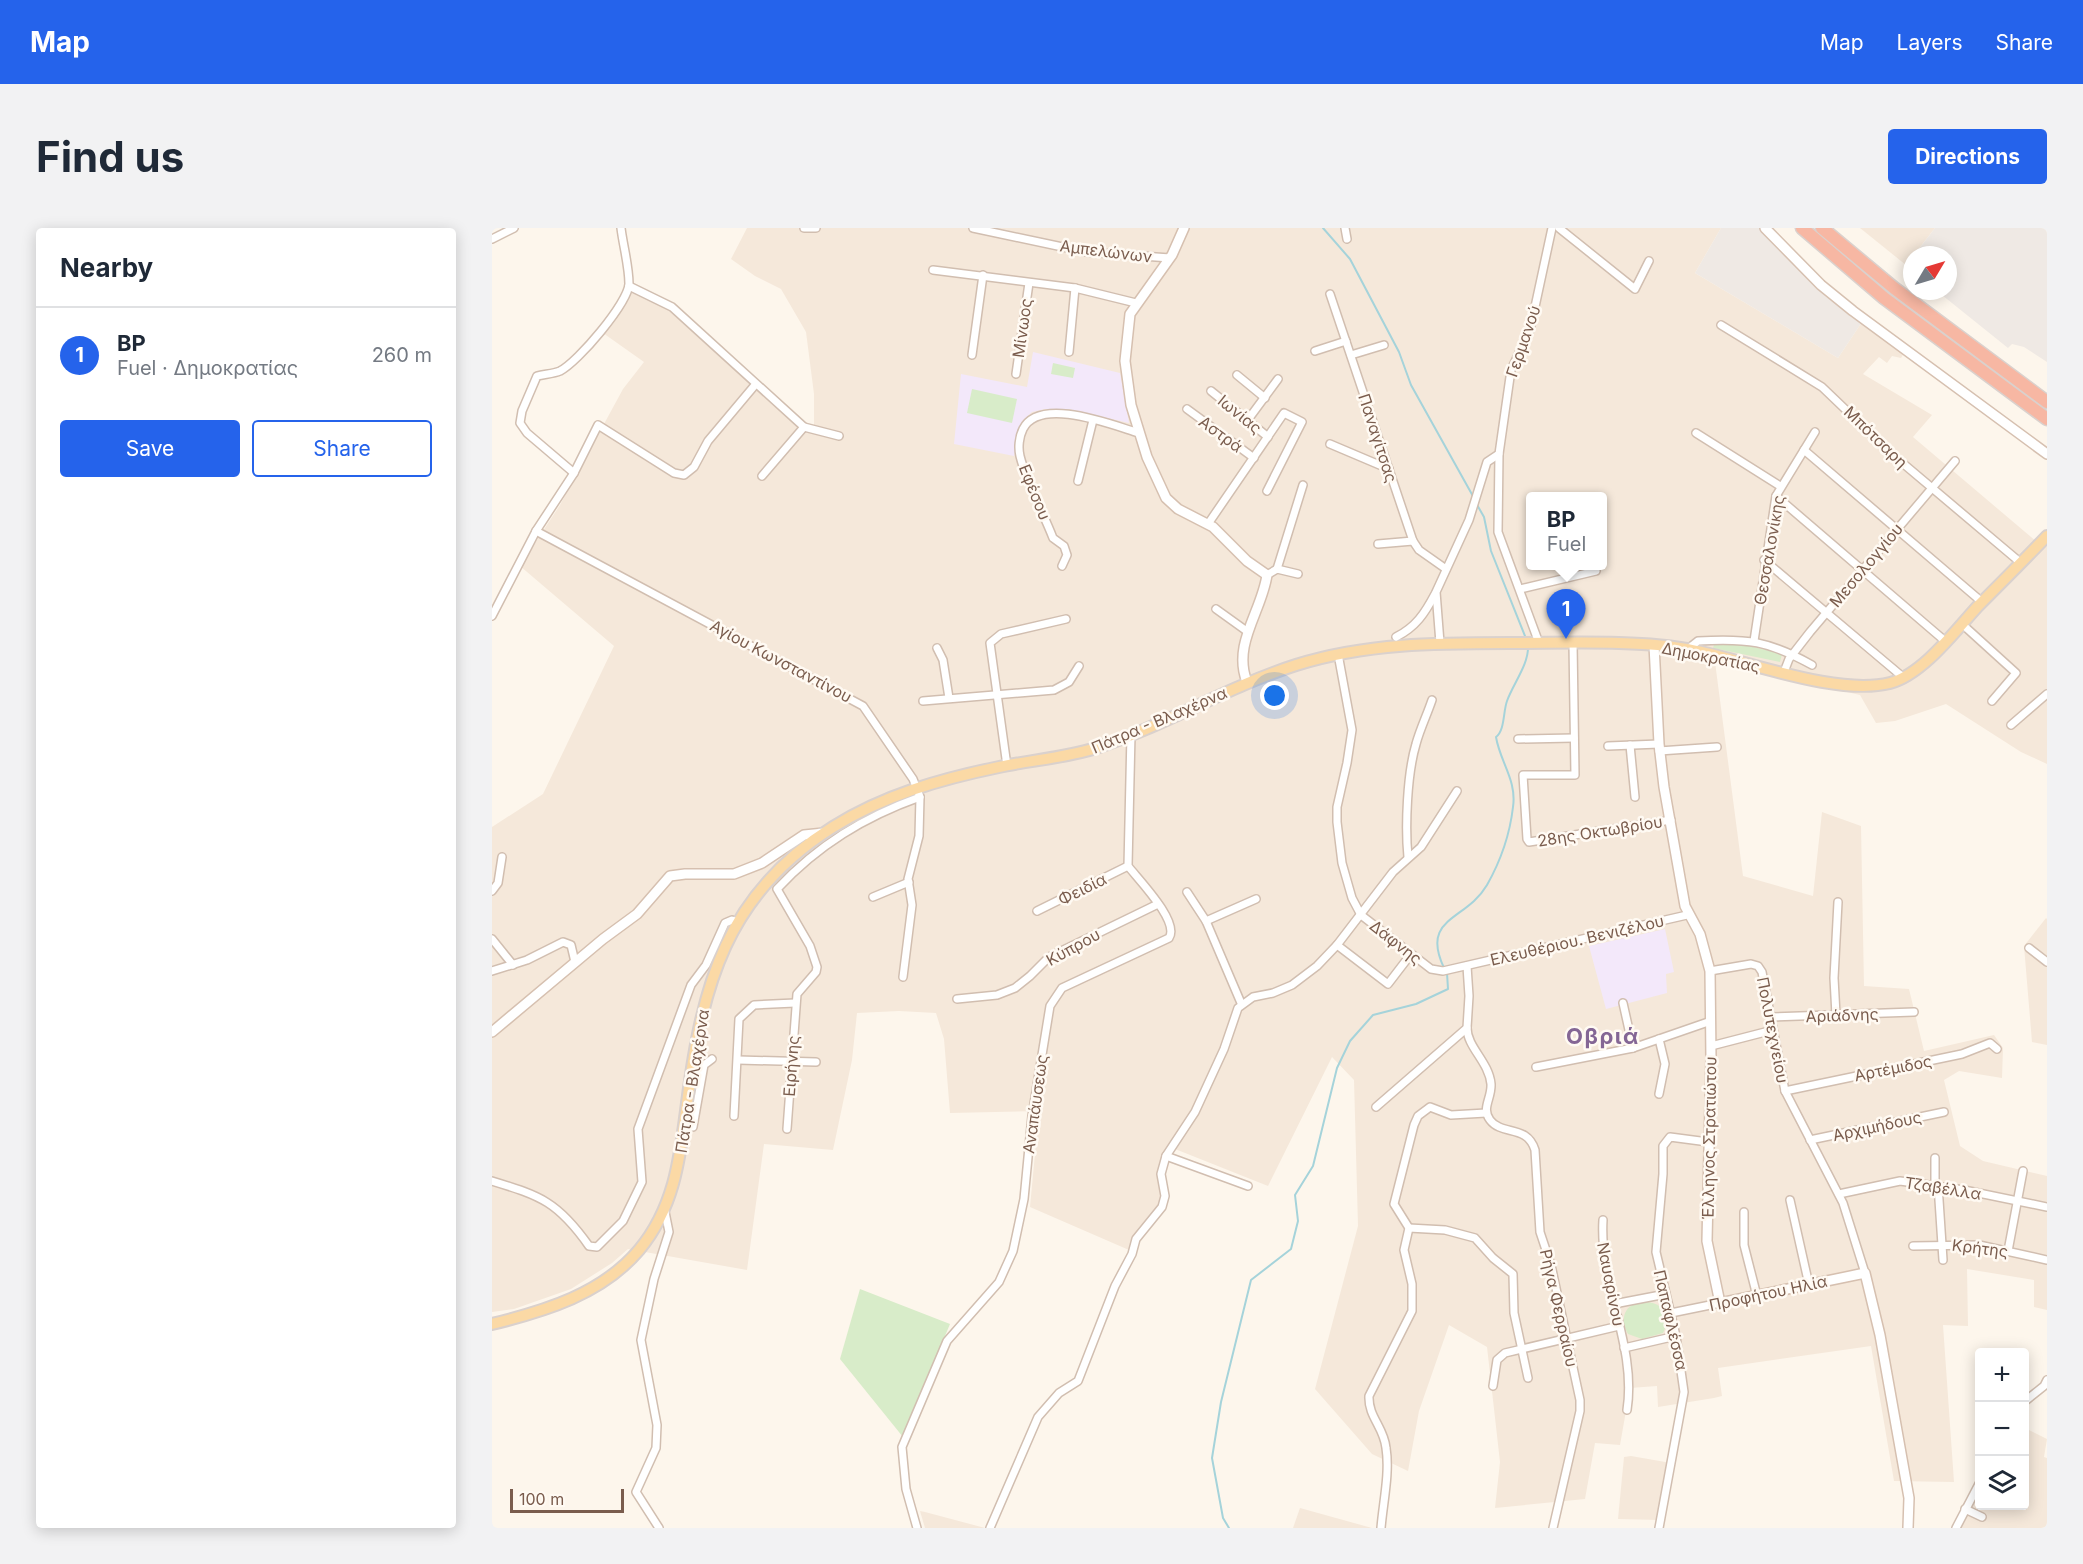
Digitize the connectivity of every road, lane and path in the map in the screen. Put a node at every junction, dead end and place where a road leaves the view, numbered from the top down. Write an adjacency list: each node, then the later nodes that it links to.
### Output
1 (514, 228): 14 (street)
2 (621, 228): 21 (street)
3 (804, 228): 4 (street)
4 (816, 228)
5 (973, 228): 13 (street, Αμπελώνων)
6 (1184, 228): 16 (street)
7 (1345, 228): 15 (street)
8 (1552, 228): 51 (street, Γερμανού)
9 (1559, 228): 17 (street)
10 (1765, 228): 52 (street)
11 (1802, 228): 40 (highway)
12 (1822, 228): 38 (highway)
13 (987, 230): 16 (street, Αμπελώνων)
14 (492, 239)
15 (1347, 239)
16 (1170, 258): 24 (street)
17 (1650, 261)
18 (933, 270): 19 (street)
19 (984, 275): 20 (street); 31 (street)
20 (1029, 283): 22 (street); 32 (street, Μίνωος)
21 (629, 285): 35 (street); 56 (street)
22 (1075, 288): 24 (street); 29 (street)
23 (1329, 294): 26 (street, Παναγίτσας)
24 (1136, 303): 45 (street)
25 (1721, 325): 61 (street, Μπότσαρη)
26 (1346, 341): 28 (street); 30 (street, Παναγίτσας)
27 (1384, 345): 30 (street)
28 (1315, 351)
29 (1069, 352)
30 (1350, 355): 55 (street, Παναγίτσας)
31 (972, 356)
32 (1016, 374)
33 (1237, 375): 37 (street)
34 (1278, 379): 37 (street)
35 (755, 385): 43 (street); 56 (street)
36 (1211, 391): 42 (street, Ιωνίας)
37 (1265, 398): 42 (street)
38 (2047, 402)
39 (1188, 409): 53 (street, Αστρά)
40 (2047, 419)
41 (1093, 420): 45 (street, Εφέσου); 58 (street); 72 (street, Εφέσου)
42 (1247, 421): 48 (street, Ιωνίας)
43 (804, 427): 47 (street); 57 (street)
44 (1815, 432): 50 (street, Θεσσαλονίκης)
45 (1139, 433): 64 (street)
46 (1696, 433): 60 (street)
47 (839, 435)
48 (1269, 437): 53 (street); 62 (street)
49 (1330, 444): 55 (street)
50 (1803, 450): 60 (street, Θεσσαλονίκης); 65 (street)
51 (1499, 454): 74 (street, Γερμανού); 79 (street, Γερμανού)
52 (2047, 454)
53 (1254, 458): 64 (street)
54 (1954, 461): 61 (street, Μεσολογγίου)
55 (1389, 470): 68 (street, Παναγίτσας)
56 (574, 472): 66 (street)
57 (762, 476)
58 (1078, 481)
59 (1303, 485): 73 (street)
60 (1780, 486): 63 (street, Θεσσαλονίκης)
61 (1932, 488): 65 (street, Μεσολογγίου); 71 (street, Μπότσαρη)
62 (1267, 491)
63 (1776, 496): 70 (street, Θεσσαλονίκης); 76 (street)
64 (1208, 524): 78 (street)
65 (1897, 528): 76 (street, Μεσολογγίου); 81 (street)
66 (536, 531): 84 (street); 120 (street, Αγίου Κωνσταντίνου)
67 (2047, 536): 71 (main road, Δημοκρατίας)
68 (1413, 541): 69 (street); 74 (street, Παναγίτσας)
69 (1378, 544)
70 (1764, 560): 83 (street); 90 (street, Θεσσαλονίκης)
71 (2021, 563): 81 (main road, Δημοκρατίας)
72 (1062, 566)
73 (1277, 569): 77 (street); 78 (street)
74 (1446, 569): 80 (street, Γερμανού)
75 (1596, 570): 79 (street)
76 (1862, 570): 83 (street, Μεσολογγίου); 89 (street)
77 (1298, 574)
78 (1267, 575): 87 (street)
79 (1520, 589): 91 (street, Γερμανού)
80 (1436, 592): 88 (street, Γερμανού); 93 (street)
81 (1982, 602): 86 (main road, Δημοκρατίας)
82 (1216, 609): 87 (street)
83 (1827, 612): 98 (street, Μεσολογγίου); 102 (street)
84 (492, 616)
85 (1066, 620): 105 (street)
86 (1962, 624): 89 (main road, Δημοκρατίας); 109 (street)
87 (1248, 632): 103 (street)
88 (1396, 637)
89 (1945, 640): 102 (main road, Δημοκρατίας)
90 (1754, 641): 96 (street); 98 (street)
91 (1536, 643): 92 (main road, Δημοκρατίας); 93 (main road, Δημοκρατίας)
92 (1573, 643): 94 (main road, Δημοκρατίας); 112 (street)
93 (1440, 644): 97 (main road, Δημοκρατίας)
94 (1654, 645): 96 (main road, Δημοκρατίας); 116 (street)
95 (937, 648): 106 (street)
96 (1688, 649): 101 (main road, Δημοκρατίας)
97 (1338, 654): 103 (main road, Δημοκρατίας); 135 (street)
98 (1793, 654): 99 (street); 101 (street, Μεσολογγίου)
99 (1812, 665)
100 (1079, 666): 105 (street)
101 (1784, 672): 102 (main road, Δημοκρατίας)
102 (1904, 678)
103 (1247, 682): 111 (main road, Πάτρα - Βλαχέρνα)
104 (2047, 694): 110 (street)
105 (997, 695): 106 (street); 118 (street)
106 (949, 698): 108 (street)
107 (1432, 700): 125 (street)
108 (923, 701)
109 (1992, 701)
110 (2011, 725)
111 (1131, 734): 118 (main road, Πάτρα - Βλαχέρνα); 126 (street)
112 (1574, 738): 113 (street); 122 (street, 28ης Οκτωβρίου)
113 (1518, 739)
114 (1630, 745): 115 (street); 116 (street); 121 (street)
115 (1608, 746)
116 (1659, 747): 117 (street); 122 (street)
117 (1718, 747)
118 (1007, 766): 120 (main road, Πάτρα - Βλαχέρνα)
119 (1457, 791): 125 (street)
120 (919, 792): 123 (main road, Πάτρα - Βλαχέρνα); 127 (street); 151 (street)
121 (1635, 797)
122 (1671, 820): 136 (street)
123 (824, 833): 138 (main road, Πάτρα - Βλαχέρνα); 143 (street)
124 (502, 857): 128 (street)
125 (1408, 857): 135 (street)
126 (1128, 866): 133 (street, Αναπάυσεως); 134 (street, Φειδία)
127 (909, 882): 130 (street); 149 (street)
128 (492, 891)
129 (1187, 892): 137 (street)
130 (873, 897)
131 (1256, 899): 137 (street)
132 (1838, 902): 155 (street)
133 (1158, 904): 150 (street, Κύπρου); 221 (street, Αναπάυσεως)
134 (1037, 911)
135 (1361, 915): 140 (street); 142 (street, Δάφνης)
136 (1687, 915): 146 (street, Ελευθέριου. Βενιζέλου); 148 (street)
137 (1206, 921): 152 (street)
138 (739, 922): 176 (main road, Πάτρα - Βλαχέρνα); 183 (street)
139 (492, 939): 145 (street)
140 (1337, 945): 142 (street); 152 (street)
141 (2029, 948): 144 (street)
142 (1411, 954): 146 (street, Δάφνης)
143 (575, 962): 145 (street); 160 (street)
144 (2047, 962)
145 (513, 965): 147 (street)
146 (1467, 966): 158 (street)
147 (492, 971)
148 (1710, 971): 156 (street, Πολυτεχνείου); 157 (street, Έλληνος Στρατιώτου)
149 (903, 977)
150 (957, 999)
151 (795, 1003): 166 (street); 167 (street, Ειρήνης)
152 (1241, 1003): 180 (street)
153 (1623, 1003): 163 (street)
154 (1914, 1012): 155 (street, Αριάδνης)
155 (1836, 1015): 156 (street, Αριάδνης)
156 (1770, 1017): 159 (street, Πολυτεχνείου)
157 (1711, 1021): 161 (street); 162 (street, Έλληνος Στρατιώτου)
158 (1467, 1028): 172 (street); 174 (street)
159 (1773, 1030): 162 (street); 170 (street, Πολυτεχνείου)
160 (492, 1032)
161 (1659, 1039): 163 (street); 171 (street)
162 (1711, 1046): 179 (street, Έλληνος Στρατιώτου)
163 (1633, 1048): 169 (street)
164 (1997, 1049): 170 (street, Αρτέμιδος)
165 (712, 1059): 176 (street)
166 (738, 1060): 167 (street); 175 (street)
167 (790, 1062): 168 (street); 177 (street, Ειρήνης)
168 (816, 1062)
169 (1536, 1067)
170 (1785, 1091): 178 (street, Πολυτεχνείου)
171 (1659, 1094)
172 (1376, 1107)
173 (1944, 1112): 178 (street, Αρχιμήδους)
174 (1486, 1113): 193 (street); 209 (street, Ρήγα Φερραίου)
175 (734, 1116)
176 (684, 1126): 190 (main road, Πάτρα - Βλαχέρνα)
177 (787, 1129)
178 (1810, 1140): 186 (street, Πολυτεχνείου)
179 (1708, 1142): 201 (street, Παπαφλέσσα); 203 (street, Έλληνος Στρατιώτου)
180 (1166, 1156): 185 (street); 222 (street)
181 (1935, 1158): 184 (street)
182 (2023, 1171): 188 (street)
183 (492, 1181)
184 (1937, 1185): 186 (street, Τζαβέλλα); 188 (street, Τζαβέλλα); 194 (street)
185 (1248, 1186)
186 (1839, 1194): 199 (street, Πολυτεχνείου)
187 (1790, 1200): 200 (street)
188 (2018, 1201): 189 (street, Τζαβέλλα); 196 (street)
189 (2047, 1207)
190 (665, 1212): 206 (main road, Πάτρα - Βλαχέρνα); 220 (street)
191 (1744, 1212): 202 (street)
192 (1603, 1220): 204 (street, Ναυαρίνου)
193 (1409, 1228): 210 (street); 223 (street)
194 (1942, 1244): 195 (street, Κρήτης); 196 (street, Κρήτης); 197 (street)
195 (1913, 1246)
196 (2008, 1251): 198 (street, Κρήτης)
197 (1943, 1260)
198 (2047, 1260)
199 (1865, 1273): 200 (street, Προφήτου Ηλία); 226 (street, Πολυτεχνείου)
200 (1809, 1285): 202 (street, Προφήτου Ηλία)
201 (1666, 1293): 204 (street); 205 (street, Παπαφλέσσα)
202 (1757, 1296): 203 (street, Προφήτου Ηλία)
203 (1720, 1303): 205 (street, Προφήτου Ηλία)
204 (1614, 1304): 207 (street, Ναυαρίνου)
205 (1671, 1313): 208 (street, Παπαφλέσσα)
206 (492, 1324)
207 (1619, 1326): 209 (street); 211 (street, Ναυαρίνου)
208 (1676, 1336): 211 (street); 225 (street, Παπαφλέσσα)
209 (1567, 1337): 210 (street); 224 (street, Ρήγα Φερραίου)
210 (1521, 1348): 212 (street); 214 (street)
211 (1624, 1348): 216 (street, Ναυαρίνου)
212 (1528, 1378)
213 (2047, 1380): 215 (street)
214 (1493, 1386)
215 (2029, 1399)
216 (1627, 1410)
217 (1975, 1491): 218 (street)
218 (1965, 1509): 219 (street); 227 (street)
219 (1982, 1517)
220 (659, 1528)
221 (916, 1528)
222 (990, 1528)
223 (1381, 1528)
224 (1553, 1528)
225 (1659, 1528)
226 (1908, 1528)
227 (1956, 1528)

